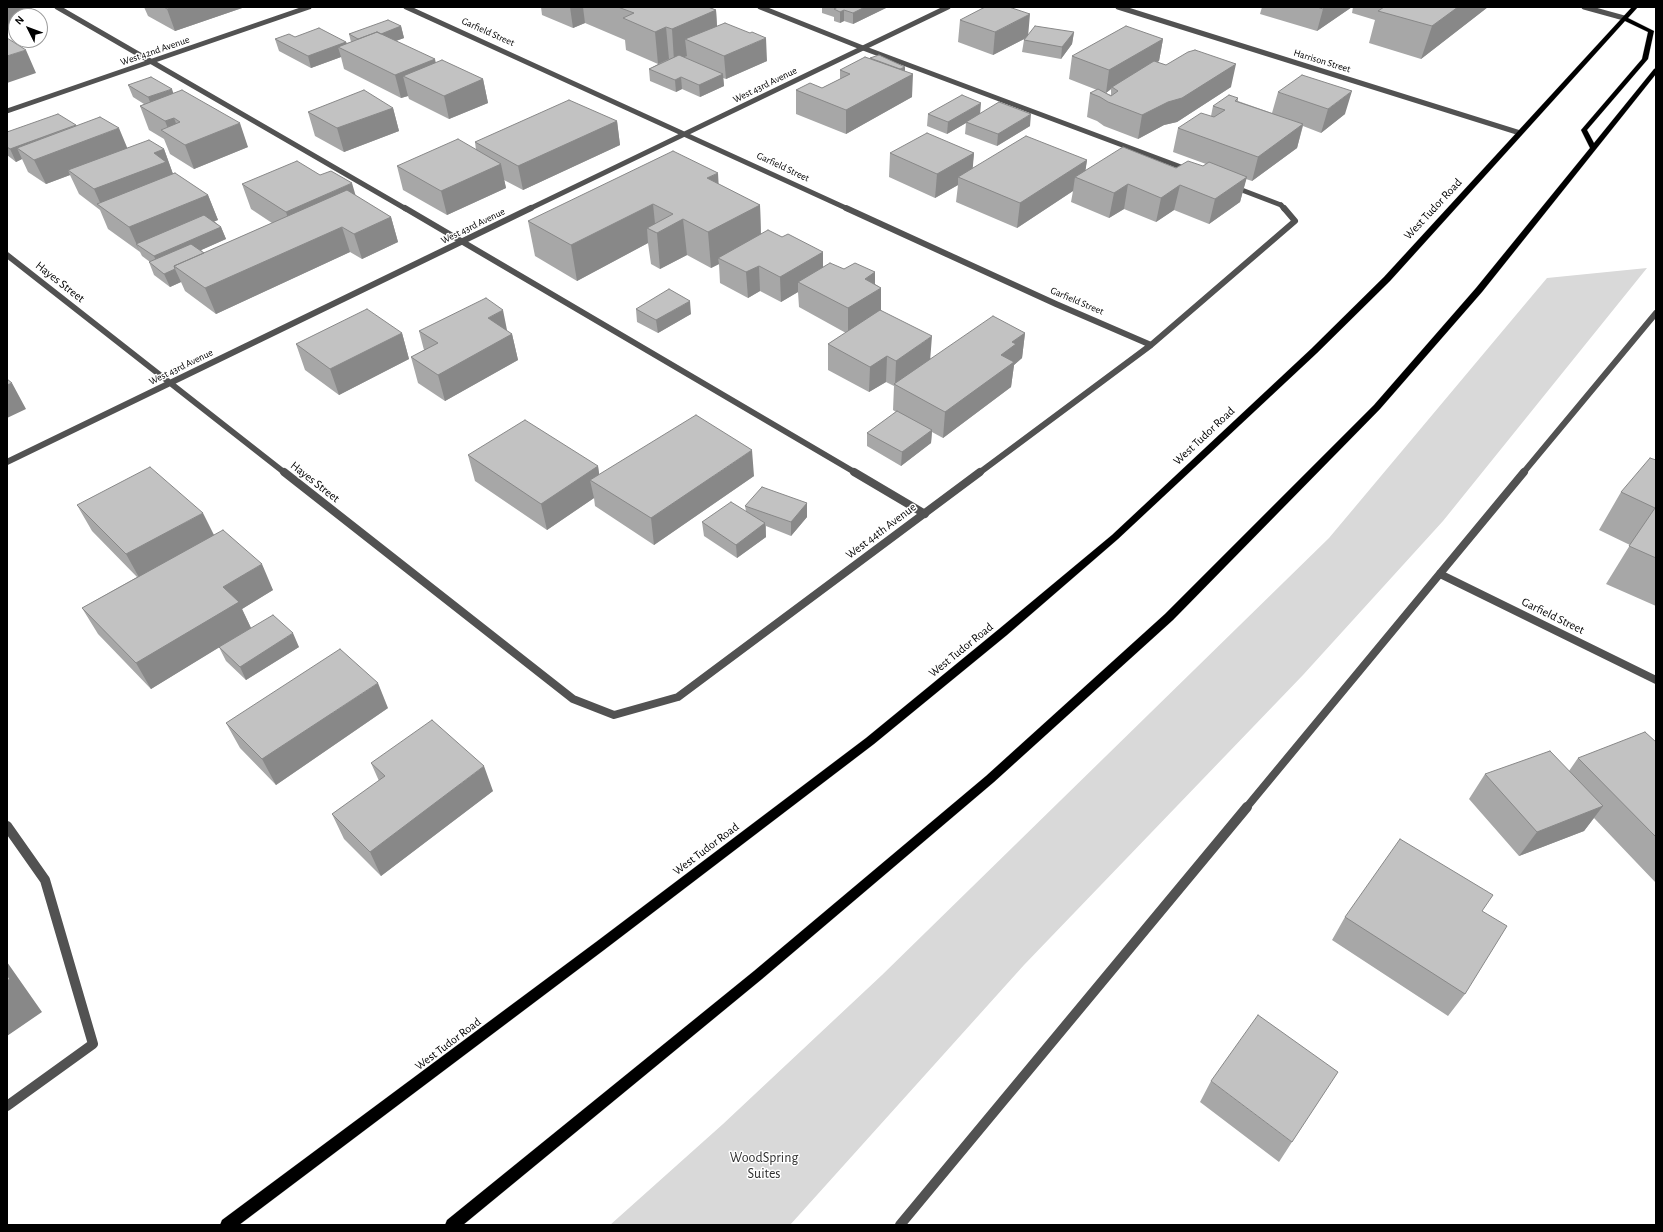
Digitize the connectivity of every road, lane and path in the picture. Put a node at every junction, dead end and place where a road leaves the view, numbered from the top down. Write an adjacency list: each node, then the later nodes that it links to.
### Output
1 (58, 7): 11 (street)
2 (309, 7): 11 (street, West 42nd Avenue)
3 (406, 7): 15 (street, Garfield Street)
4 (760, 7): 10 (street)
5 (948, 7): 10 (street, West 43rd Avenue)
6 (1118, 7): 14 (street, Harrison Street)
7 (1584, 7): 9 (street)
8 (1635, 7): 9 (main road, West Tudor Road)
9 (1624, 18): 14 (main road, West Tudor Road); 16 (main road)
10 (863, 48): 15 (street, West 43rd Avenue); 17 (street)
11 (151, 62): 13 (street, West 42nd Avenue); 19 (street)
12 (1656, 70): 16 (main road)
13 (7, 112)
14 (1520, 133): 31 (main road, West Tudor Road)
15 (684, 134): 19 (street, West 43rd Avenue); 22 (street, Garfield Street)
16 (1593, 148): 32 (main road)
17 (1191, 171)
18 (1228, 185): 22 (street, West 44th Avenue)
19 (462, 241): 23 (street, West 43rd Avenue); 25 (street)
20 (7, 255): 23 (street, Hayes Street)
21 (1656, 313): 26 (street)
22 (1151, 345): 25 (street, West 44th Avenue)
23 (170, 382): 24 (street, West 43rd Avenue); 28 (street, Hayes Street)
24 (7, 462)
25 (925, 514): 28 (street, West 44th Avenue)
26 (1440, 574): 27 (street, Garfield Street); 33 (street)
27 (1656, 680)
28 (614, 715)
29 (7, 826): 30 (street)
30 (7, 1106)
31 (227, 1225)
32 (452, 1225)
33 (900, 1225)

